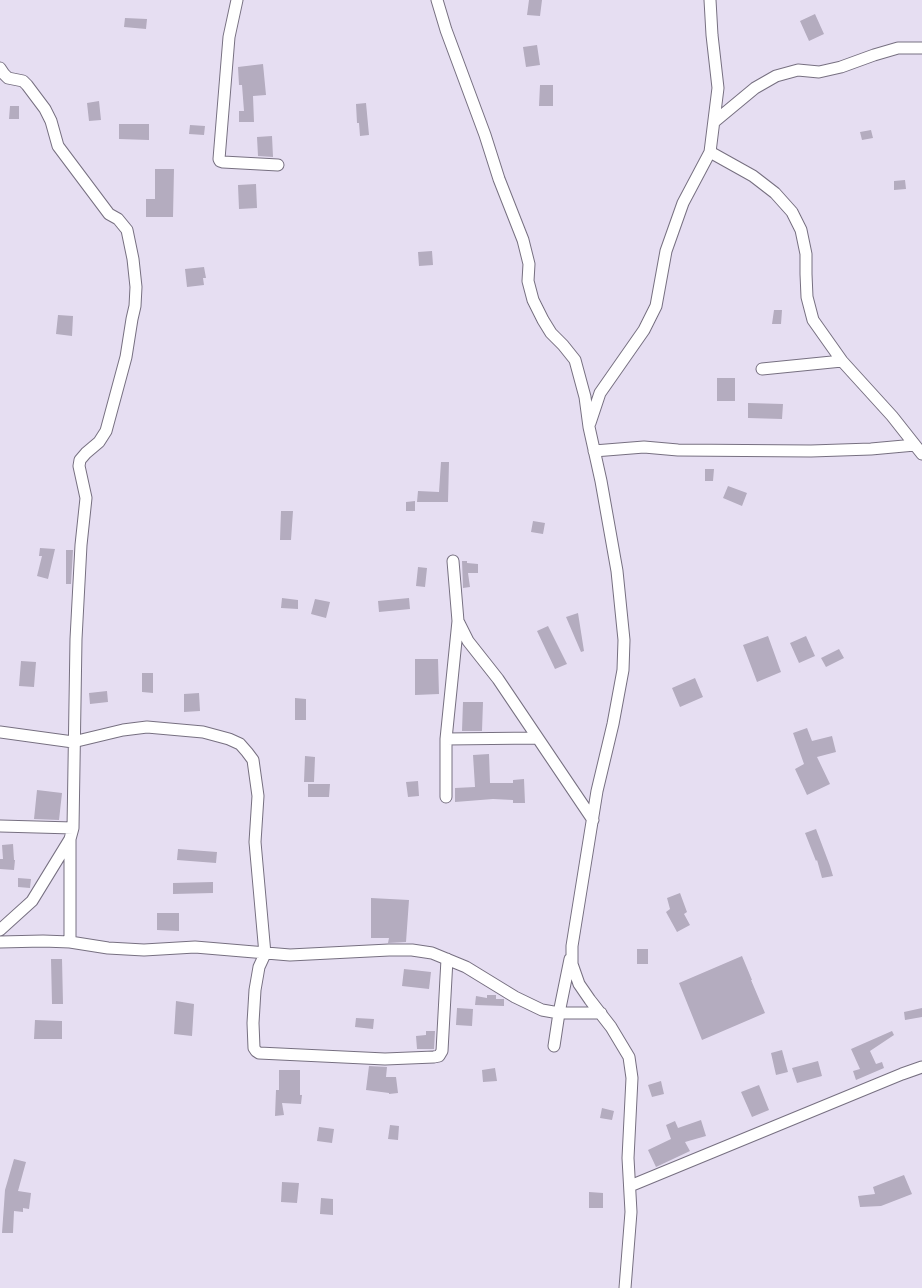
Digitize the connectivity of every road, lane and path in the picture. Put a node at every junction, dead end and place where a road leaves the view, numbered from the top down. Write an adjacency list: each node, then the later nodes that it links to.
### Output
1 (236, 0): 8 (street)
2 (437, 0): 11 (street)
3 (710, 0): 6 (street)
4 (922, 48): 6 (street)
5 (0, 68): 19 (street)
6 (714, 122): 7 (street)
7 (710, 152): 9 (street); 11 (street)
8 (278, 165)
9 (842, 361): 10 (street); 12 (street)
10 (762, 370)
11 (589, 427): 13 (street)
12 (918, 450): 13 (street)
13 (594, 451): 21 (street)
14 (453, 561): 15 (street)
15 (458, 620): 17 (street); 18 (street)
16 (0, 732): 19 (street)
17 (537, 738): 18 (street); 21 (street)
18 (446, 739): 20 (street)
19 (73, 742): 23 (street); 28 (street)
20 (446, 797)
21 (593, 820): 27 (street)
22 (0, 826): 23 (street)
23 (71, 833): 24 (street); 26 (street)
24 (0, 930)
25 (0, 942): 26 (street)
26 (70, 942): 28 (street)
27 (572, 946): 30 (street); 31 (street)
28 (265, 954): 29 (street); 29 (street)
29 (447, 959): 30 (street)
30 (559, 1013): 31 (street); 32 (street)
31 (600, 1013): 34 (street)
32 (554, 1046)
33 (922, 1067): 34 (street)
34 (630, 1186): 35 (street)
35 (625, 1288)

